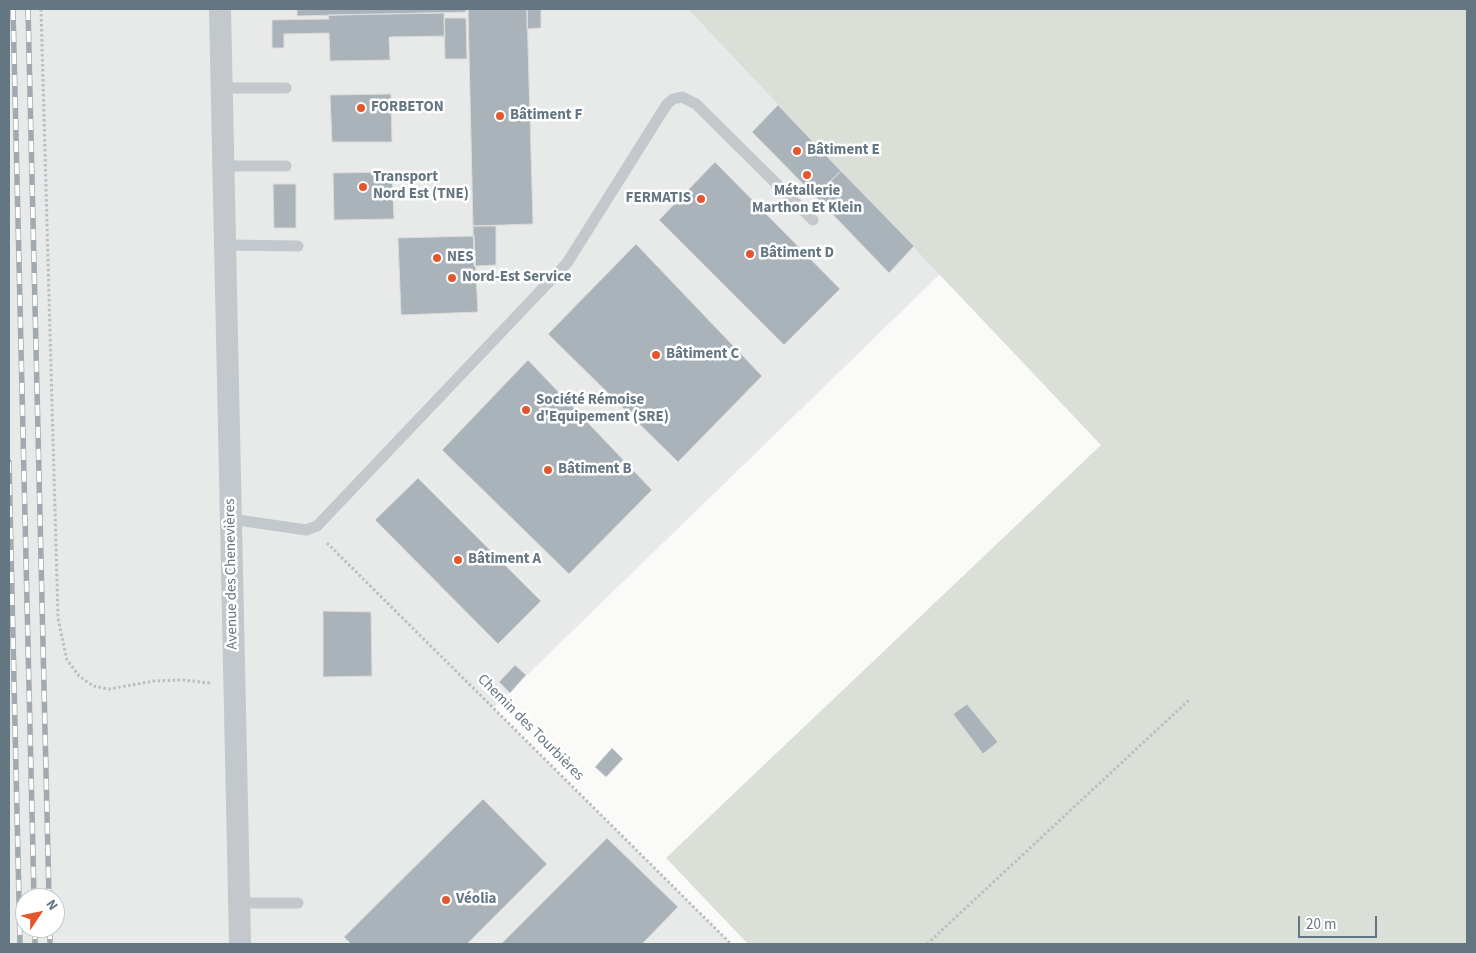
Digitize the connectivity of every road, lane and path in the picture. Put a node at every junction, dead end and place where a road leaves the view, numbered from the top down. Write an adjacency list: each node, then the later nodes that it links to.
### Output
1 (41, 9): 12 (path)
2 (220, 9): 3 (street, Avenue des Chenevières)
3 (222, 88): 4 (lane); 5 (street, Avenue des Chenevières)
4 (286, 88)
5 (223, 166): 6 (lane); 8 (street, Avenue des Chenevières)
6 (286, 166)
7 (813, 220): 11 (lane)
8 (225, 245): 9 (lane); 10 (street, Avenue des Chenevières)
9 (298, 246)
10 (231, 519): 11 (lane); 12 (street, Avenue des Chenevières)
11 (313, 529): 17 (path, Chemin des Tourbières)
12 (235, 688): 14 (street, Avenue des Chenevières)
13 (1190, 699): 18 (path)
14 (240, 903): 15 (lane); 16 (street, Avenue des Chenevières)
15 (298, 903)
16 (240, 944)
17 (730, 944)
18 (928, 944)

